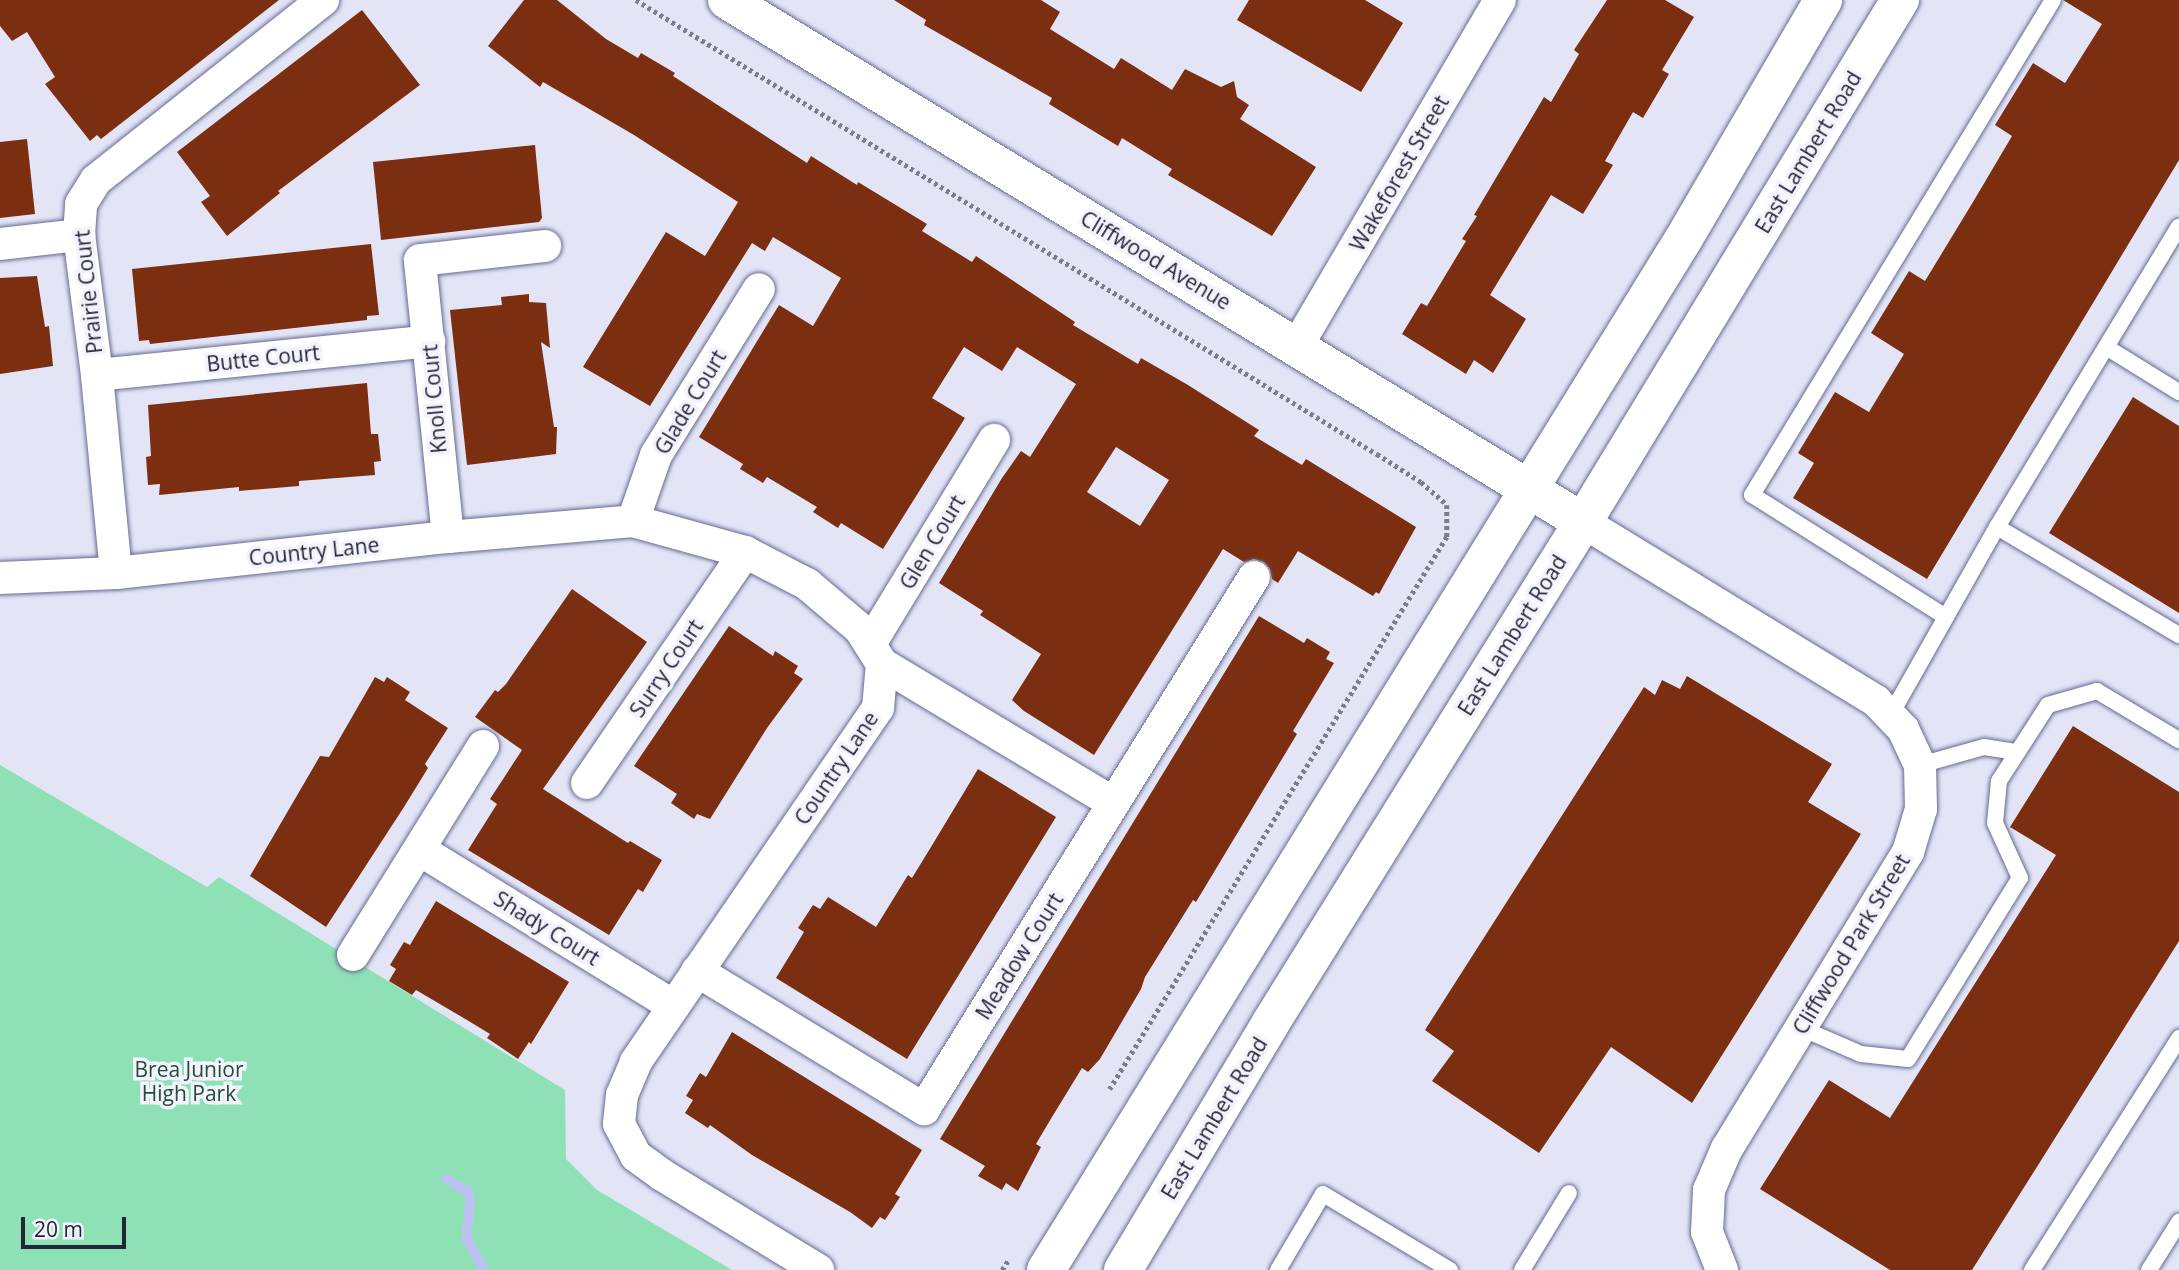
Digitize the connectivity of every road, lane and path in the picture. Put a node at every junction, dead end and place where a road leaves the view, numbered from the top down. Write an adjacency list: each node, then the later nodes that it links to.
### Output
1 (323, 0): 9 (street, Prairie Court)
2 (636, 0): 44 (path)
3 (727, 0): 14 (main road, Cliffwood Avenue)
4 (1500, 0): 14 (street, Wakeforest Street)
5 (1823, 0): 19 (main road)
6 (1900, 0): 21 (main road, East Lambert Road)
7 (2053, 0): 28 (lane)
8 (2179, 227): 15 (lane)
9 (79, 235): 10 (street); 16 (street, Prairie Court)
10 (0, 244)
11 (545, 246): 13 (street, Knoll Court)
12 (759, 289): 20 (street, Glade Court)
13 (429, 341): 16 (street, Butte Court); 23 (street, Knoll Court)
14 (1297, 346): 19 (main road, Cliffwood Avenue)
15 (2106, 347): 17 (lane); 22 (lane)
16 (97, 375): 25 (street, Prairie Court)
17 (2179, 392)
18 (994, 440): 30 (street, Glen Court)
19 (1527, 489): 21 (main road, Cliffwood Avenue); 50 (main road)
20 (633, 521): 23 (street, Country Lane); 24 (street, Country Lane)
21 (1583, 522): 31 (street, Cliffwood Park Street); 51 (main road, East Lambert Road)
22 (1997, 527): 28 (lane); 29 (lane)
23 (447, 537): 25 (street, Country Lane)
24 (746, 552): 30 (street, Country Lane); 36 (street, Surry Court)
25 (116, 573): 27 (street, Country Lane)
26 (1254, 577): 37 (street, Meadow Court)
27 (0, 578)
28 (1946, 617): 31 (lane)
29 (2179, 635)
30 (876, 654): 37 (street); 40 (street, Country Lane)
31 (1890, 716): 35 (street, Cliffwood Park Street)
32 (2179, 740): 34 (lane)
33 (483, 746): 38 (street)
34 (2017, 752): 35 (lane); 42 (lane)
35 (1920, 765): 42 (street, Cliffwood Park Street)
36 (587, 783)
37 (1113, 803): 40 (street, Meadow Court)
38 (420, 850): 39 (street); 41 (street, Shady Court)
39 (353, 956)
40 (697, 971): 41 (street, Country Lane)
41 (674, 1006): 48 (street, Country Lane)
42 (1801, 1028): 55 (street, Cliffwood Park Street)
43 (2179, 1038): 56 (lane)
44 (1106, 1097)
45 (1569, 1193): 54 (lane)
46 (2179, 1222): 57 (lane)
47 (1016, 1247): 49 (path)
48 (818, 1270)
49 (1002, 1270)
50 (1046, 1270)
51 (1123, 1270)
52 (1278, 1270): 53 (lane)
53 (1450, 1270)
54 (1522, 1270)
55 (1722, 1270)
56 (2032, 1270)
57 (2149, 1270)

